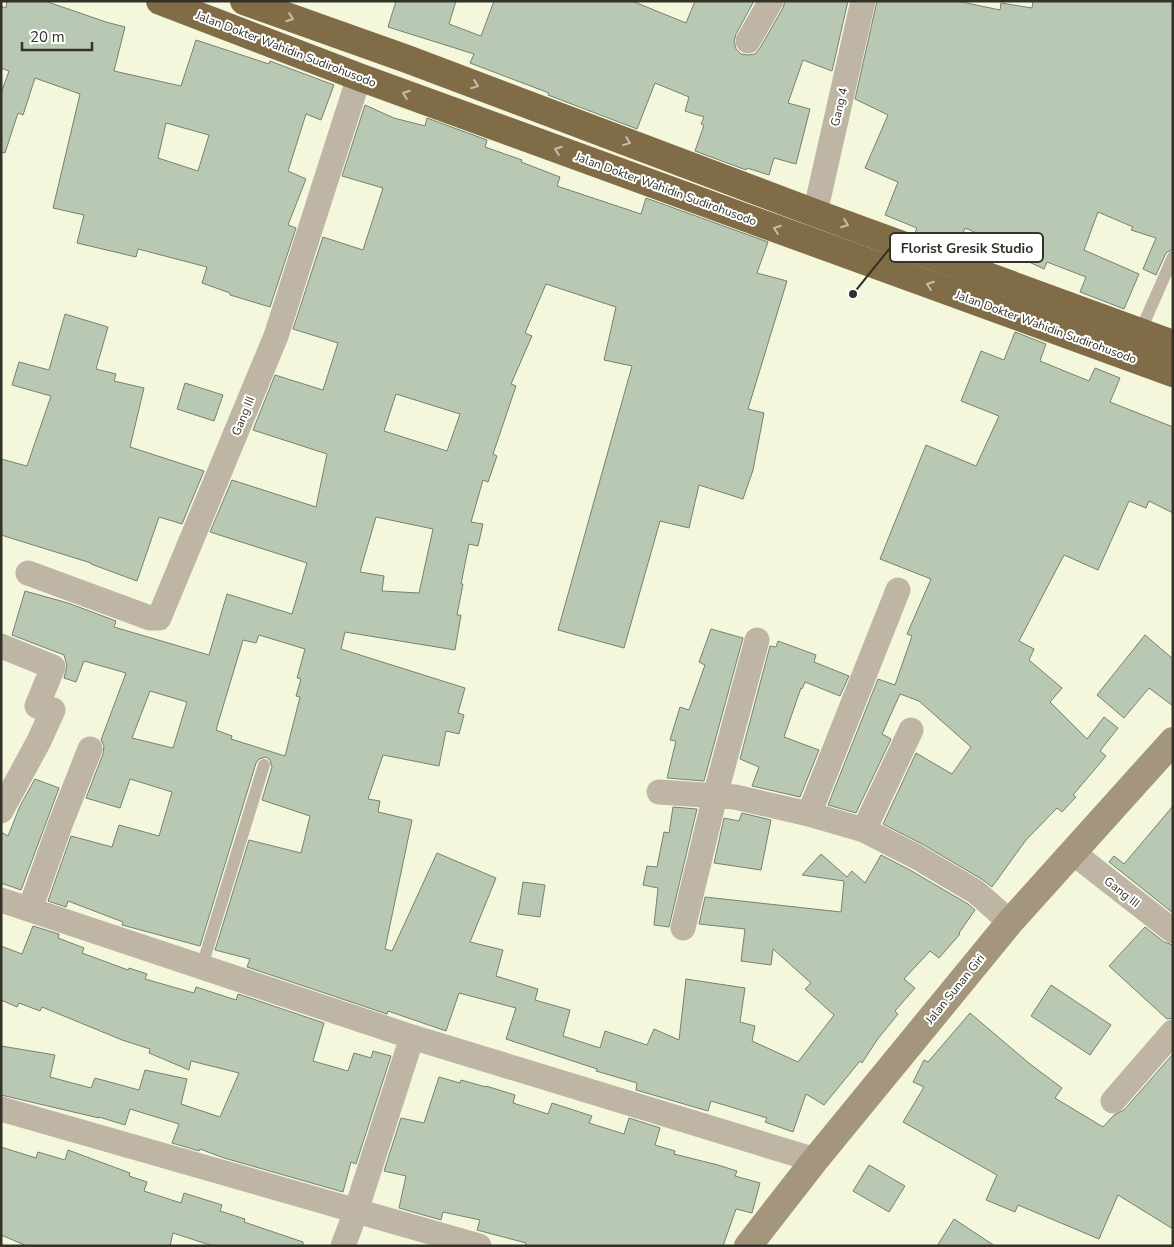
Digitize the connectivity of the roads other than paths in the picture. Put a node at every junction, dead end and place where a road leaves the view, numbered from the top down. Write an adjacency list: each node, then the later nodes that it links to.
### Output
1 (244, 1): 7 (highway, one-way to 7)
2 (771, 1): 5 (street)
3 (864, 1): 7 (street, Gang 4)
4 (170, 3): 6 (highway, Jalan Dokter Wahidin Sudirohusodo)
5 (748, 41)
6 (359, 77): 11 (highway, Jalan Dokter Wahidin Sudirohusodo, one-way to 6); 12 (street, Gang III)
7 (815, 213): 9 (highway, one-way to 9)
8 (1173, 257): 9 (lane)
9 (1140, 332): 10 (highway)
10 (1173, 344)
11 (1173, 373)
12 (28, 573)
13 (898, 590): 23 (street)
14 (757, 640): 21 (street)
15 (1, 646): 22 (street)
16 (911, 730): 24 (street)
17 (1173, 741): 25 (main road, Jalan Sunan Giri)
18 (90, 749): 27 (street)
19 (264, 765): 31 (lane)
20 (658, 792): 21 (street)
21 (715, 796): 23 (street); 29 (street)
22 (1, 811)
23 (809, 814): 24 (street)
24 (864, 830): 28 (street)
25 (1072, 852): 28 (main road, Jalan Sunan Giri); 30 (street, Gang III)
26 (1, 900): 27 (street)
27 (30, 909): 31 (street)
28 (1010, 922): 36 (main road, Jalan Sunan Giri)
29 (683, 928)
30 (1173, 931)
31 (202, 966): 33 (street)
32 (1173, 1032): 34 (street)
33 (412, 1037): 36 (street); 37 (street)
34 (1113, 1101)
35 (1, 1109): 37 (street)
36 (815, 1160): 40 (main road, Jalan Sunan Giri)
37 (356, 1211): 38 (street); 39 (street)
38 (343, 1246)
39 (479, 1246)
40 (748, 1246)

